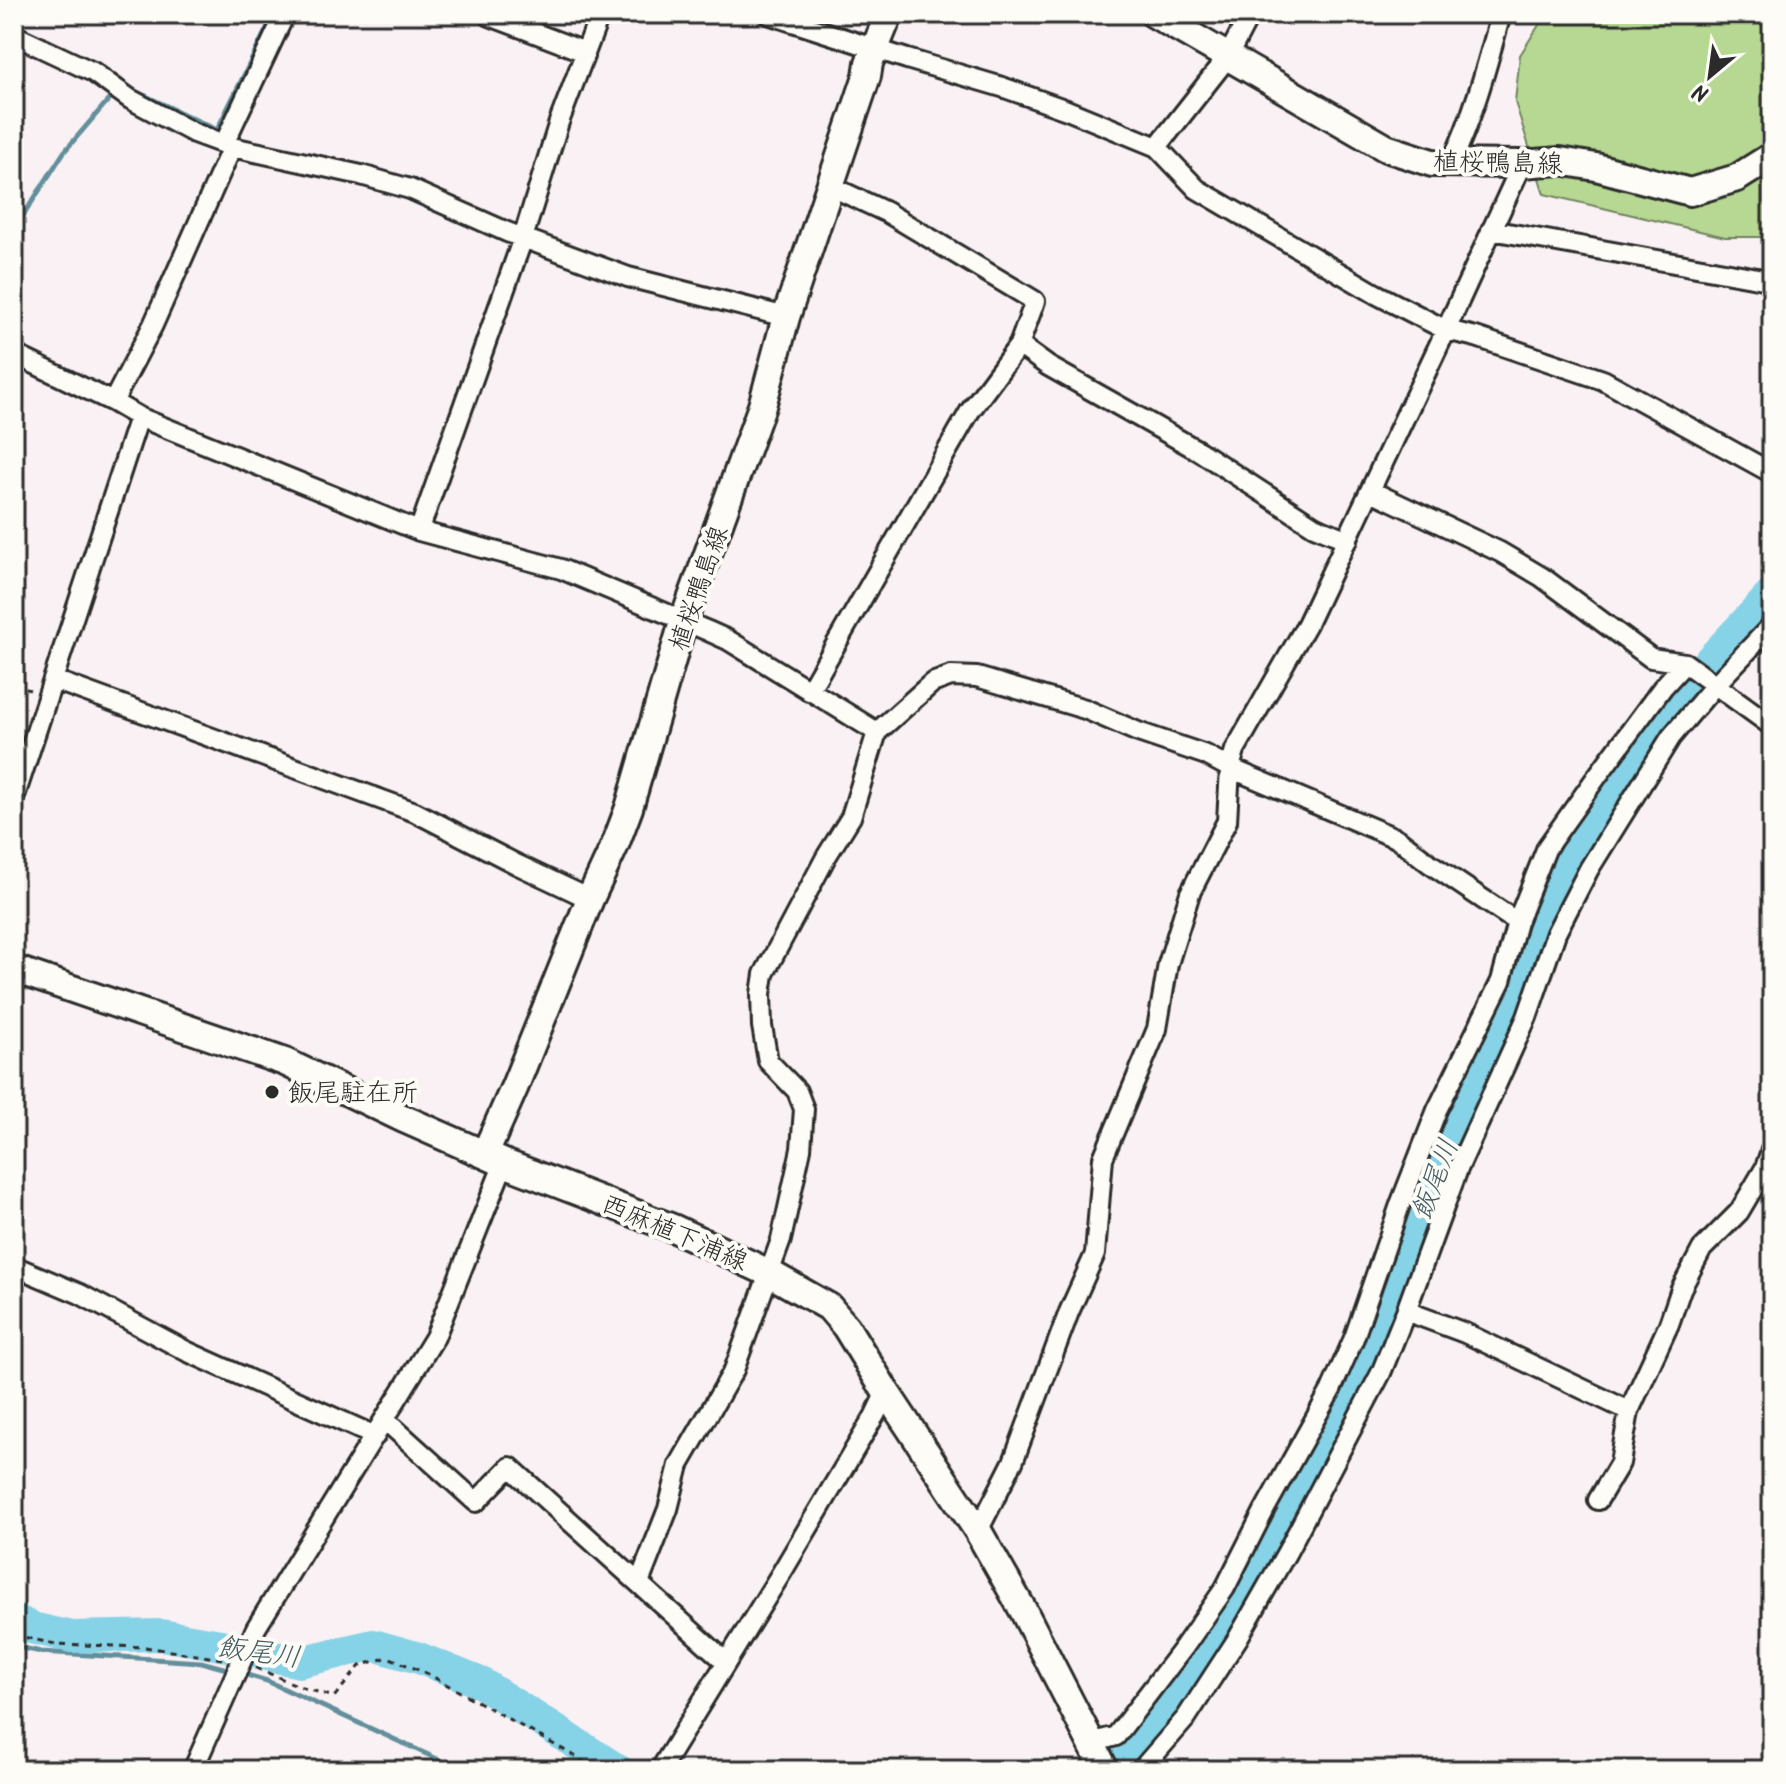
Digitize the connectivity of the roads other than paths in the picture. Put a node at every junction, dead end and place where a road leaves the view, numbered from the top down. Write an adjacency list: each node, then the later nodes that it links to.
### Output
1 (285, 14): 13 (street)
2 (600, 14): 11 (street)
3 (768, 14): 10 (street)
4 (889, 14): 10 (main road, 植桜鴨島線)
5 (1154, 14): 12 (main road, 植桜鴨島線)
6 (1250, 14): 12 (street)
7 (1501, 14): 16 (street)
8 (490, 16): 11 (street)
9 (14, 35): 13 (street)
10 (875, 48): 14 (street); 18 (main road, 植桜鴨島線)
11 (585, 52): 20 (street)
12 (1227, 58): 14 (street); 16 (main road, 植桜鴨島線)
13 (228, 145): 20 (street); 26 (street)
14 (1157, 147): 23 (street)
15 (1772, 156): 17 (main road, 植桜鴨島線)
16 (1451, 163): 17 (main road, 植桜鴨島線)
17 (1522, 164): 19 (street)
18 (830, 186): 22 (main road, 植桜鴨島線); 24 (street)
19 (1491, 230): 21 (street); 23 (street)
20 (523, 238): 22 (street); 30 (street)
21 (1772, 278)
22 (786, 317): 32 (main road, 植桜鴨島線)
23 (1446, 330): 28 (street); 29 (street)
24 (1019, 345): 31 (street); 37 (street)
25 (14, 354): 26 (street)
26 (113, 402): 27 (street)
27 (139, 417): 30 (street); 35 (street)
28 (1772, 473)
29 (1371, 491): 31 (street); 34 (street)
30 (419, 531): 32 (street)
31 (1348, 540): 40 (street)
32 (683, 622): 37 (street); 42 (main road, 植桜鴨島線)
33 (1772, 625): 36 (street)
34 (1685, 663): 36 (street); 43 (street)
35 (54, 680): 41 (street); 42 (street)
36 (1715, 685): 38 (street); 49 (street)
37 (809, 691): 39 (street)
38 (1772, 726)
39 (877, 732): 40 (street); 48 (street)
40 (1230, 768): 43 (street); 54 (street)
41 (14, 799)
42 (590, 899): 46 (main road, 植桜鴨島線)
43 (1517, 922): 57 (street)
44 (14, 969): 46 (main road, 西麻植下浦線)
45 (1772, 1147): 51 (street)
46 (494, 1158): 48 (main road, 西麻植下浦線); 52 (street)
47 (14, 1266): 52 (street)
48 (769, 1273): 50 (main road, 西麻植下浦線); 55 (street)
49 (1406, 1311): 51 (street); 60 (street)
50 (886, 1392): 54 (main road, 西麻植下浦線); 56 (street)
51 (1629, 1411): 53 (street)
52 (380, 1428): 55 (street); 58 (street)
53 (1598, 1500)
54 (978, 1531): 57 (main road, 西麻植下浦線)
55 (639, 1583): 56 (street)
56 (726, 1662): 59 (street)
57 (1097, 1755)
58 (193, 1770)
59 (660, 1770)
60 (1141, 1770)

